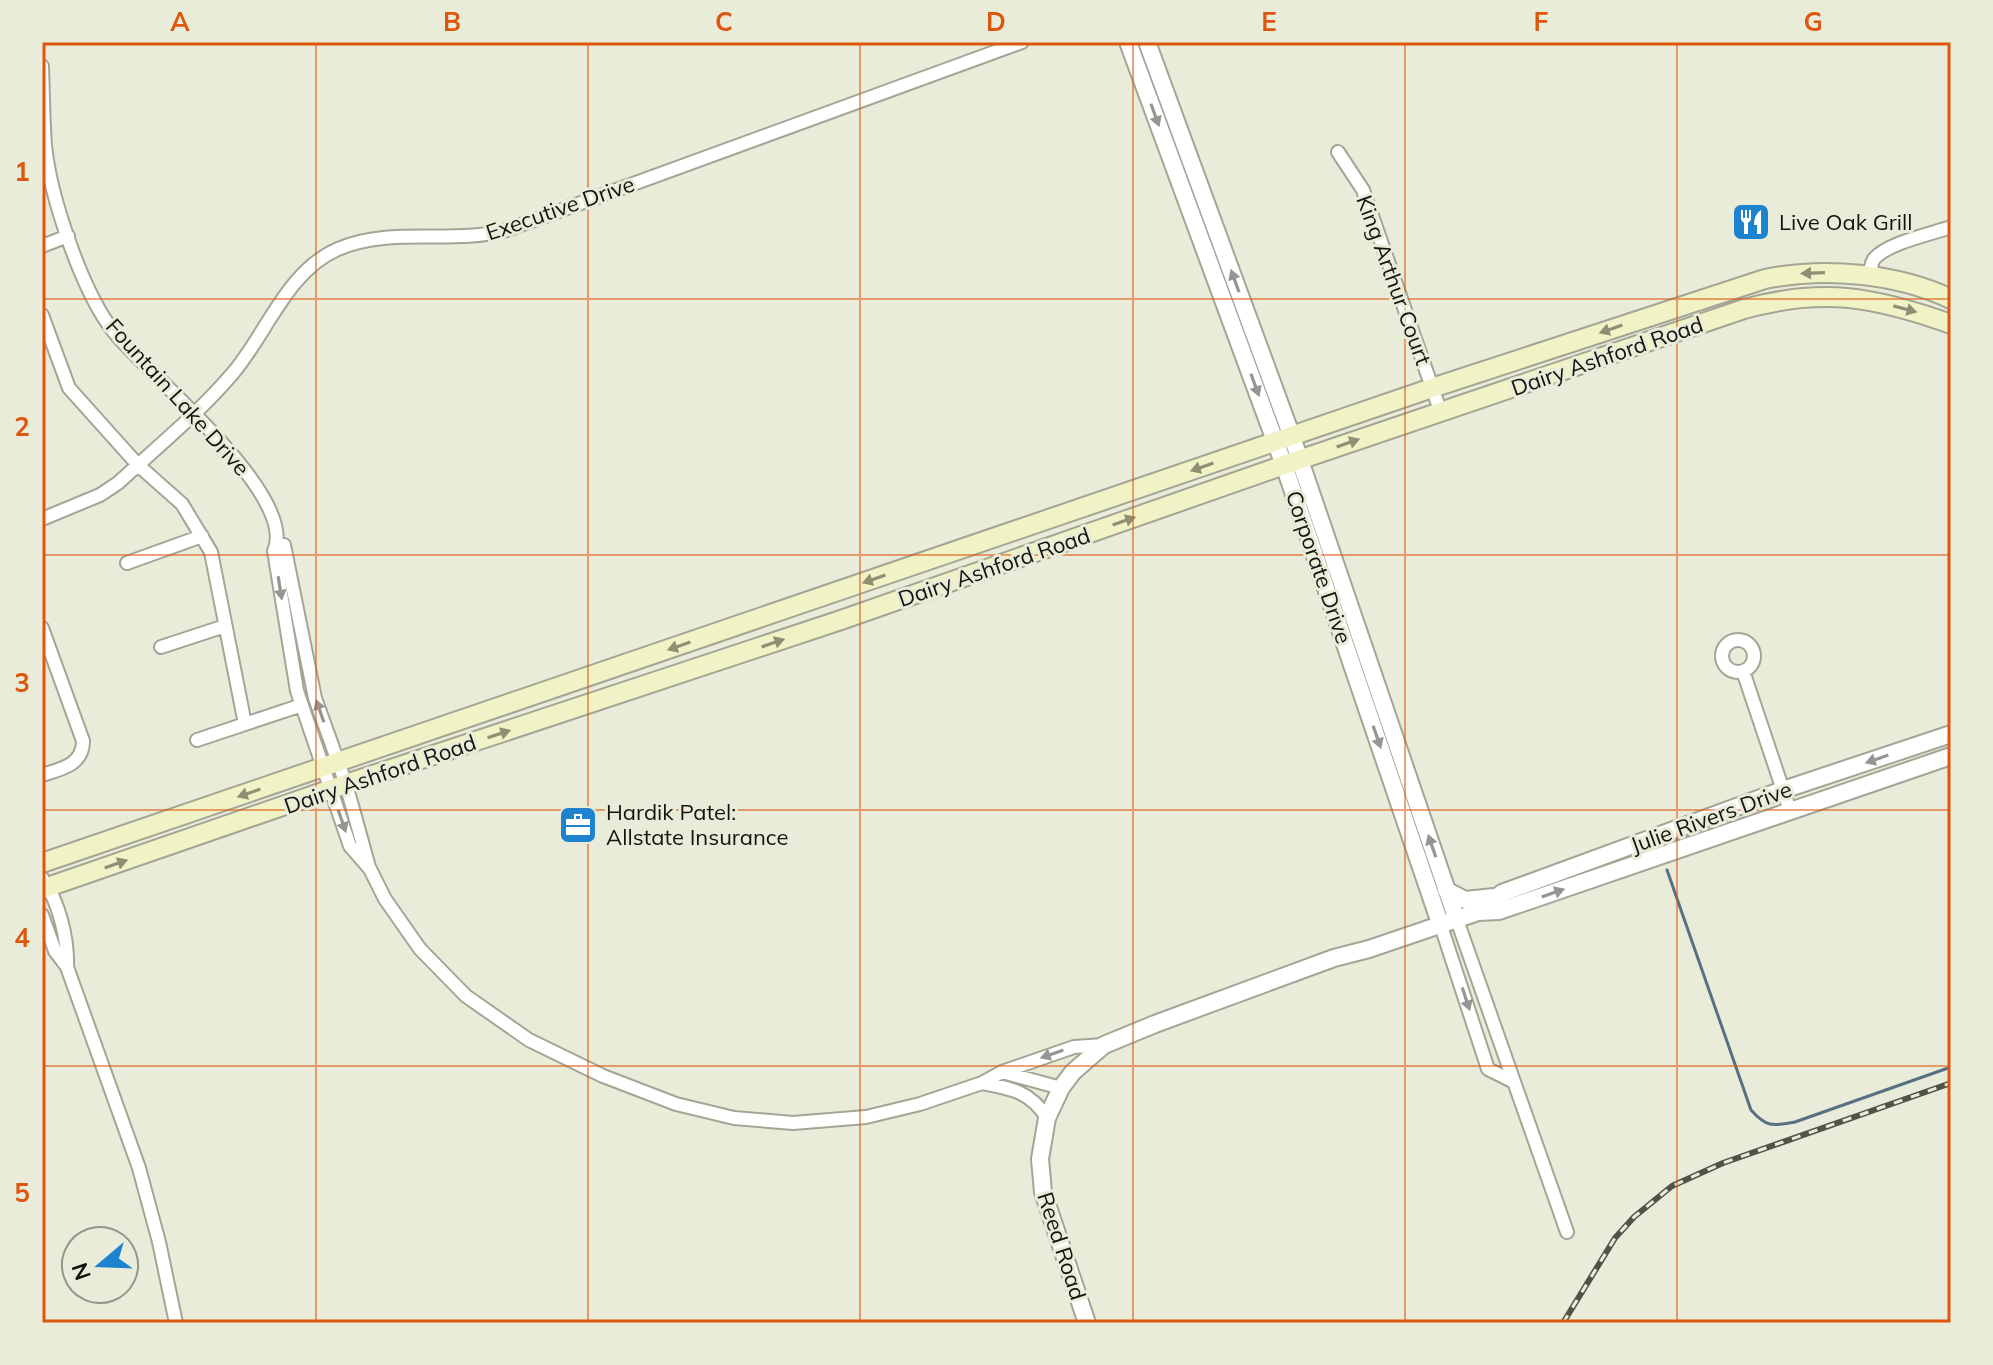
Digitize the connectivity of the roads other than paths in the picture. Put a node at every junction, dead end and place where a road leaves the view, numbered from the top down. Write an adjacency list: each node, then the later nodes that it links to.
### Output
1 (1022, 42): 19 (street, Executive Drive)
2 (1128, 42): 17 (street, Corporate Drive, one-way to 17)
3 (1147, 42): 17 (street, Corporate Drive, one-way to 3)
4 (42, 66): 7 (street, Fountain Lake Drive)
5 (1338, 152): 18 (street, King Arthur Court)
6 (1951, 227): 9 (street)
7 (68, 236): 8 (street); 19 (street, Fountain Lake Drive)
8 (42, 246)
9 (1871, 278): 10 (main road, Dairy Ashford Road, one-way to 10); 11 (main road, Dairy Ashford Road)
10 (1712, 296): 12 (main road, Dairy Ashford Road); 14 (main road)
11 (1951, 299)
12 (1662, 312): 16 (main road); 18 (main road, Dairy Ashford Road, one-way to 18)
13 (42, 315): 23 (street)
14 (1719, 317): 15 (main road, Dairy Ashford Road, one-way to 15); 16 (main road, Dairy Ashford Road)
15 (1951, 324)
16 (1669, 334): 20 (main road, Dairy Ashford Road)
17 (1246, 337): 21 (street, Corporate Drive)
18 (1432, 388): 20 (street, King Arthur Court); 21 (main road, Dairy Ashford Road)
19 (194, 413): 23 (street, Executive Drive); 26 (street, Fountain Lake Drive)
20 (1441, 413): 22 (main road, Dairy Ashford Road, one-way to 20)
21 (1284, 439): 22 (street, Corporate Drive); 28 (main road, Dairy Ashford Road, one-way to 28)
22 (1292, 462): 29 (main road, Dairy Ashford Road, one-way to 22); 38 (street, Corporate Drive)
23 (138, 465): 24 (street, Executive Drive); 25 (street)
24 (42, 519)
25 (202, 536): 27 (street); 30 (street)
26 (278, 543): 33 (street, Fountain Lake Drive); 34 (street, Fountain Lake Drive, one-way to 34)
27 (127, 563)
28 (832, 593): 29 (main road); 32 (main road, Dairy Ashford Road)
29 (841, 620): 36 (main road, Dairy Ashford Road, one-way to 29)
30 (225, 626): 35 (street); 42 (street)
31 (42, 628): 47 (street)
32 (723, 631): 36 (main road); 39 (main road, Dairy Ashford Road, one-way to 39)
33 (302, 632): 34 (street); 46 (street, Fountain Lake Drive, one-way to 33)
34 (287, 635): 40 (street, Fountain Lake Drive)
35 (161, 647)
36 (732, 657): 41 (main road, Dairy Ashford Road)
37 (1743, 671): 49 (street)
38 (1369, 687): 57 (street, Corporate Drive, one-way to 38); 61 (street, Corporate Drive, one-way to 61)
39 (526, 698): 41 (main road); 46 (main road, Dairy Ashford Road)
40 (302, 705): 42 (street); 46 (street, Fountain Lake Drive)
41 (534, 722): 48 (main road, Dairy Ashford Road, one-way to 41)
42 (245, 724): 44 (street)
43 (1951, 734): 49 (street, Julie Rivers Drive, one-way to 49)
44 (197, 740)
45 (1951, 756): 50 (street, Julie Rivers Drive)
46 (330, 765): 48 (street, Julie Rivers Drive); 51 (main road, Dairy Ashford Road, one-way to 51)
47 (42, 775)
48 (338, 787): 53 (main road, Dairy Ashford Road); 68 (street, Julie Rivers Drive)
49 (1783, 790): 50 (street); 52 (street, Julie Rivers Drive)
50 (1790, 811): 54 (street, Julie Rivers Drive)
51 (184, 815): 53 (main road); 55 (main road, Dairy Ashford Road)
52 (1695, 823): 54 (street); 58 (street, Julie Rivers Drive)
53 (192, 838): 56 (main road, Dairy Ashford Road, one-way to 53)
54 (1698, 842): 59 (street, Julie Rivers Drive, one-way to 54)
55 (42, 863)
56 (44, 885): 63 (street)
57 (1446, 890): 58 (street); 61 (street, Corporate Drive)
58 (1494, 897): 59 (street, Julie Rivers Drive)
59 (1478, 912): 61 (street, Julie Rivers Drive)
60 (42, 915): 63 (street)
61 (1449, 923): 62 (street, Corporate Drive); 64 (street, Corporate Drive); 65 (street, Julie Rivers Drive)
62 (1473, 966): 64 (street); 67 (street, Corporate Drive)
63 (67, 967): 72 (street)
64 (1457, 972): 67 (street, Corporate Drive, one-way to 67)
65 (1104, 1045): 66 (street, Julie Rivers Drive, one-way to 66); 69 (street, Reed Road)
66 (1002, 1072): 68 (street, Julie Rivers Drive); 69 (street)
67 (1514, 1082): 71 (street, Corporate Drive)
68 (982, 1083): 70 (street)
69 (1061, 1088): 70 (street, Reed Road)
70 (1047, 1118): 73 (street, Reed Road)
71 (1567, 1232)
72 (176, 1323)
73 (1087, 1323)

